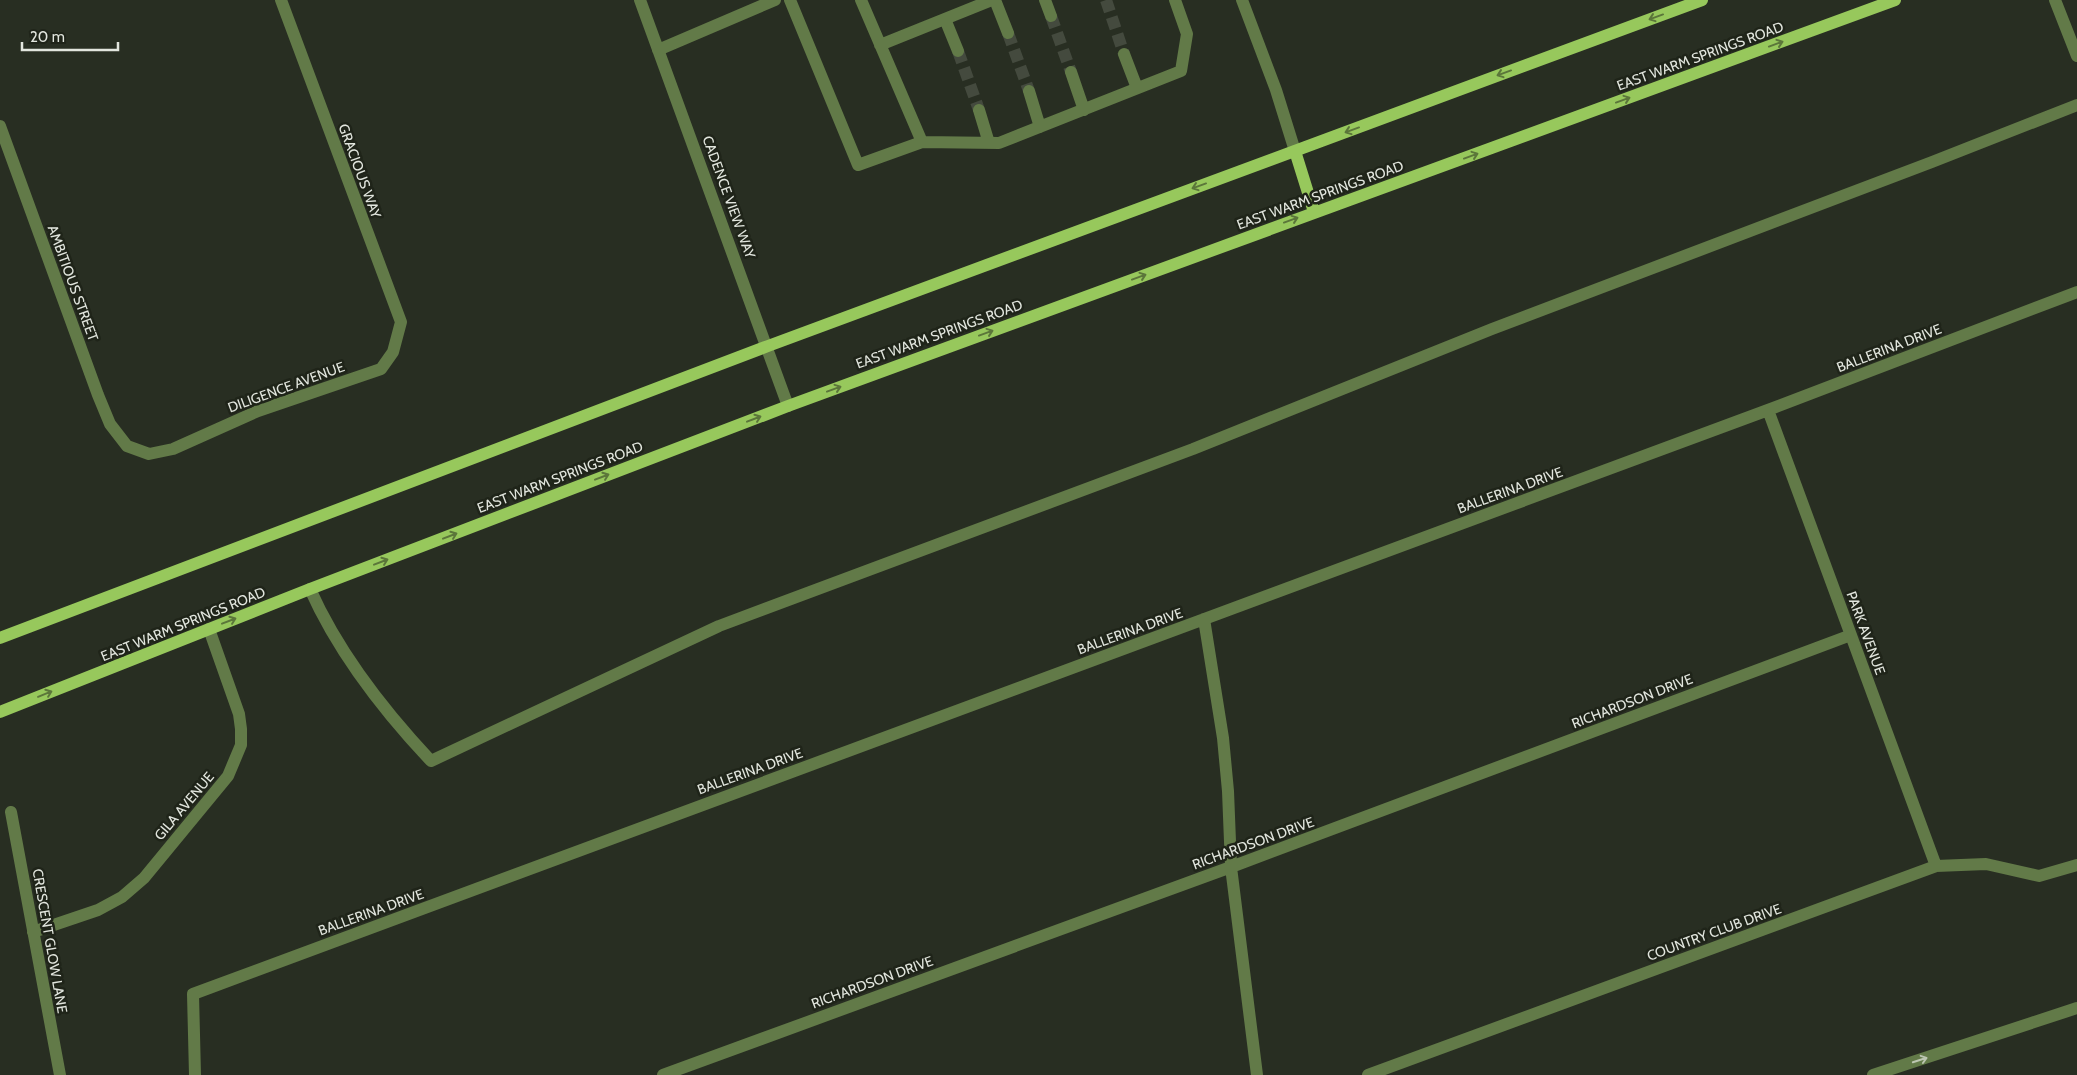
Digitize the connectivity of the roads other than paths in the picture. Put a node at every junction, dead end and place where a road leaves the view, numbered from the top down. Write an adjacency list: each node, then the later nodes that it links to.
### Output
1 (281, 0): 35 (street, GRACIOUS WAY)
2 (640, 0): 17 (street, CADENCE VIEW WAY)
3 (775, 0): 17 (street)
4 (790, 0): 29 (street)
5 (861, 0): 16 (street)
6 (994, 0): 14 (street); 15 (street)
7 (1045, 0): 13 (street)
8 (1175, 0): 22 (street)
9 (1242, 0): 31 (street)
10 (1702, 0): 31 (main road, one-way to 31)
11 (1895, 0): 32 (main road, EAST WARM SPRINGS ROAD, one-way to 11)
12 (2055, 0): 20 (street)
13 (1051, 16)
14 (946, 19): 16 (street); 18 (street)
15 (1008, 33)
16 (880, 45): 29 (street)
17 (658, 50): 34 (street, CADENCE VIEW WAY)
18 (958, 51)
19 (1124, 54): 22 (street)
20 (2077, 56)
21 (1071, 72): 26 (street)
22 (1137, 88): 26 (street)
23 (1029, 91): 28 (street)
24 (2077, 105): 39 (street)
25 (979, 110): 30 (street)
26 (1084, 110): 28 (street)
27 (0, 126): 38 (street, AMBITIOUS STREET)
28 (1040, 127): 30 (street)
29 (922, 142): 30 (street)
30 (989, 143)
31 (1295, 151): 32 (main road); 34 (main road, one-way to 34)
32 (1314, 212): 36 (main road, EAST WARM SPRINGS ROAD, one-way to 32)
33 (2077, 292): 37 (street, BALLERINA DRIVE)
34 (768, 346): 36 (street, CADENCE VIEW WAY); 43 (main road)
35 (394, 352): 38 (street, DILIGENCE AVENUE)
36 (788, 406): 39 (main road, EAST WARM SPRINGS ROAD, one-way to 36)
37 (1768, 410): 40 (street, BALLERINA DRIVE); 42 (street, PARK AVENUE)
38 (127, 446)
39 (310, 589): 41 (main road, EAST WARM SPRINGS ROAD, one-way to 39)
40 (1204, 619): 48 (street); 52 (street, BALLERINA DRIVE)
41 (209, 629): 44 (main road, EAST WARM SPRINGS ROAD, one-way to 41); 49 (street, GILA AVENUE)
42 (1851, 635): 47 (street, PARK AVENUE); 48 (street, RICHARDSON DRIVE)
43 (0, 638)
44 (0, 712)
45 (11, 812): 49 (street, CRESCENT GLOW LANE)
46 (2077, 865): 47 (street, COUNTRY CLUB DRIVE)
47 (1936, 866): 55 (street, COUNTRY CLUB DRIVE)
48 (1231, 867): 53 (street, RICHARDSON DRIVE); 54 (street)
49 (34, 932): 51 (street, CRESCENT GLOW LANE)
50 (2077, 1008): 56 (street, one-way to 50)
51 (60, 1075)
52 (195, 1075)
53 (663, 1075)
54 (1257, 1075)
55 (1368, 1075)
56 (1873, 1075)

